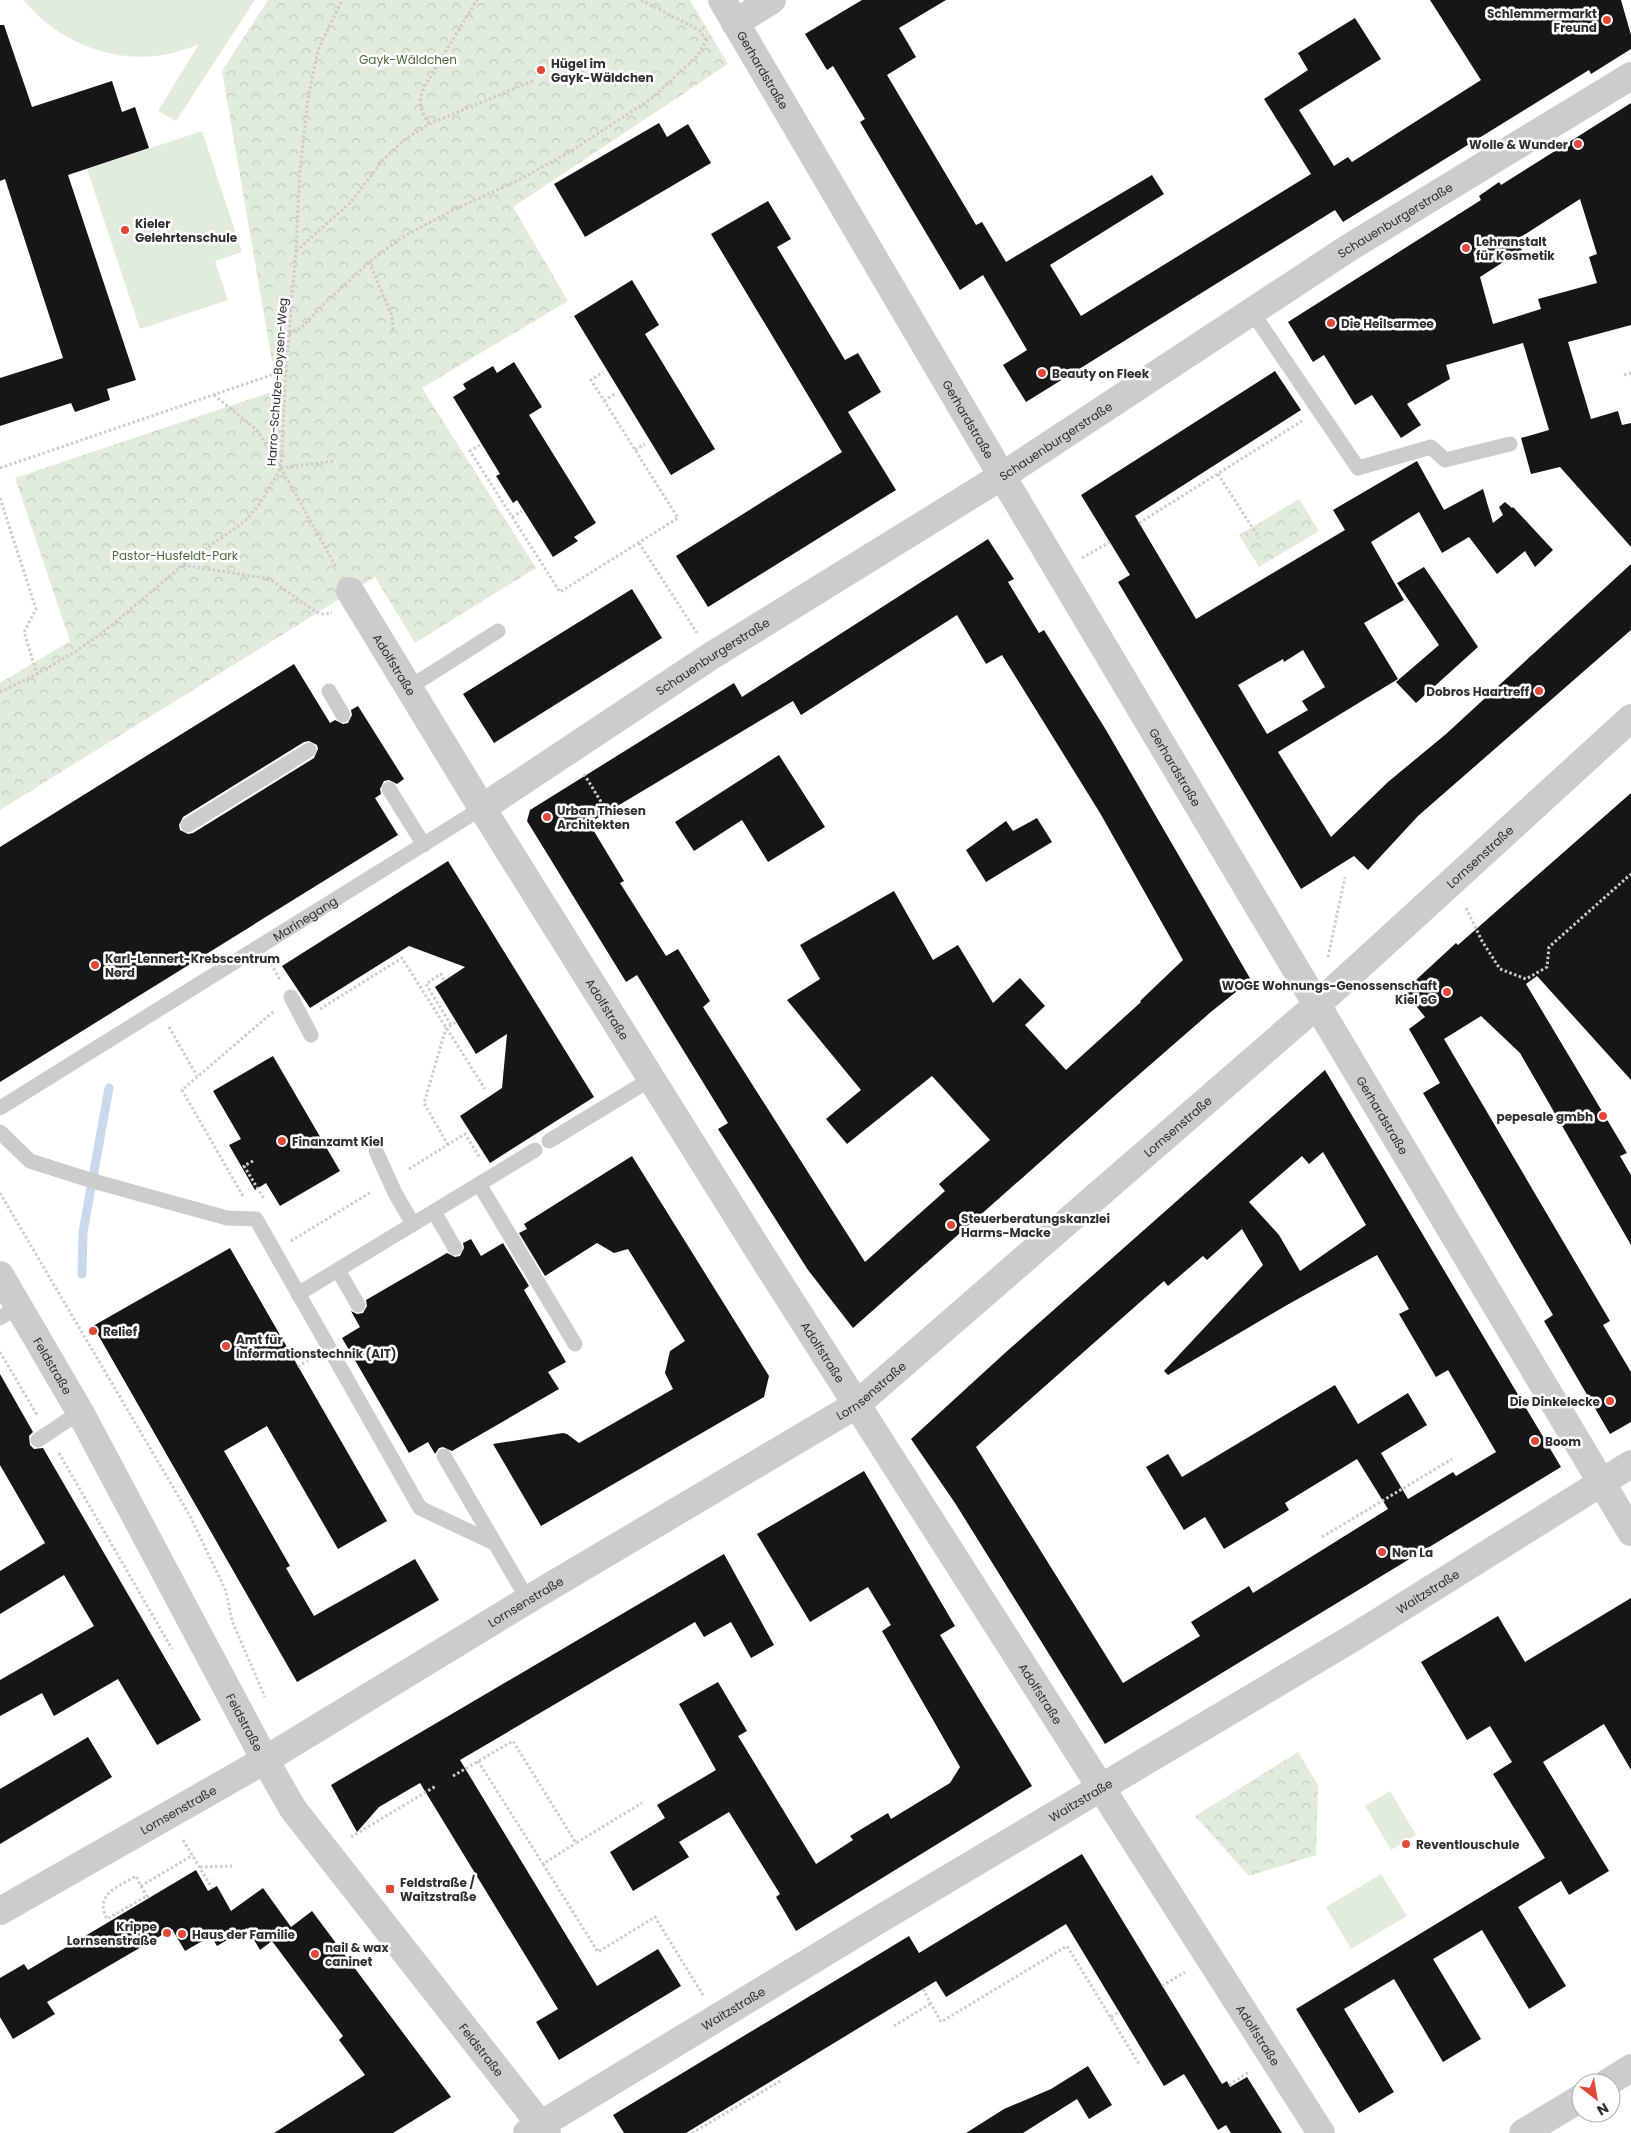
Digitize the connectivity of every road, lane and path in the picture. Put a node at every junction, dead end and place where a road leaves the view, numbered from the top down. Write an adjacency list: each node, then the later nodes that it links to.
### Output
1 (342, 0): 10 (path, Harro-Schulze-Boysen-Weg)
2 (476, 0): 9 (path)
3 (641, 0): 6 (path)
4 (772, 0): 5 (street)
5 (729, 11): 6 (path); 31 (street, Gerhardstraße)
6 (706, 40): 11 (path)
7 (1631, 76): 12 (street, Schauenburgerstraße)
8 (535, 80): 9 (path)
9 (429, 124): 10 (path)
10 (296, 251): 14 (path, Harro-Schulze-Boysen-Weg)
11 (369, 262): 13 (path); 14 (path)
12 (1252, 312): 22 (lane); 31 (street, Schauenburgerstraße)
13 (393, 333)
14 (289, 334): 15 (path, Harro-Schulze-Boysen-Weg)
15 (286, 370): 20 (path); 29 (path, Harro-Schulze-Boysen-Weg)
16 (603, 372): 21 (path)
17 (1631, 373): 18 (path)
18 (1624, 375)
19 (616, 393): 21 (path)
20 (214, 395): 28 (path); 29 (path)
21 (604, 401): 26 (path)
22 (1319, 410): 24 (lane); 30 (path)
23 (645, 444): 26 (path)
24 (1510, 444)
25 (480, 445): 34 (path)
26 (635, 450): 37 (path)
27 (334, 461): 29 (path)
28 (0, 468)
29 (281, 468): 38 (path, Harro-Schulze-Boysen-Weg); 39 (path)
30 (1218, 474): 35 (path); 36 (path)
31 (1002, 476): 41 (street, Schauenburgerstraße); 62 (street, Gerhardstraße)
32 (0, 498): 42 (path)
33 (522, 511): 34 (path)
34 (512, 517): 37 (path)
35 (1139, 523)
36 (1259, 538)
37 (639, 543): 41 (path)
38 (183, 565): 39 (path); 42 (path, Harro-Schulze-Boysen-Weg)
39 (353, 597): 43 (street, Adolfstraße)
40 (498, 631): 43 (lane)
41 (711, 656): 49 (street, Schauenburgerstraße)
42 (37, 674): 45 (path, Harro-Schulze-Boysen-Weg)
43 (410, 687): 51 (street, Adolfstraße)
44 (329, 691): 46 (lane)
45 (0, 692)
46 (343, 715)
47 (1631, 718): 57 (street, Lornsenstraße)
48 (308, 750): 53 (lane)
49 (569, 750): 51 (street, Schauenburgerstraße); 52 (path)
50 (389, 788): 54 (lane)
51 (482, 808): 54 (lane, Marinegang); 70 (street, Adolfstraße)
52 (588, 815)
53 (188, 825)
54 (424, 844): 58 (lane, Marinegang)
55 (1631, 874): 57 (path)
56 (1345, 876): 59 (path)
57 (1452, 881): 62 (street, Lornsenstraße)
58 (260, 947): 61 (path); 63 (lane, Marinegang)
59 (1327, 958)
60 (444, 980): 66 (path)
61 (291, 997): 64 (lane); 69 (path)
62 (1318, 1004): 95 (street, Lornsenstraße); 101 (street, Gerhardstraße)
63 (159, 1010): 69 (path); 72 (lane, Marinegang)
64 (303, 1020): 67 (path); 68 (lane)
65 (456, 1022): 66 (path)
66 (451, 1025): 67 (path)
67 (446, 1028): 71 (path); 75 (path)
68 (311, 1035)
69 (197, 1076): 84 (path)
70 (651, 1080): 74 (lane); 95 (street, Adolfstraße)
71 (484, 1090)
72 (0, 1108)
73 (0, 1132): 84 (lane)
74 (549, 1141)
75 (448, 1145): 79 (path); 80 (path)
76 (376, 1150): 80 (lane)
77 (535, 1150): 79 (lane)
78 (254, 1161): 82 (path)
79 (485, 1180): 83 (lane); 93 (lane)
80 (389, 1181): 85 (lane); 86 (path)
81 (0, 1193): 107 (path)
82 (264, 1200)
83 (434, 1212): 85 (lane); 87 (lane)
84 (256, 1220): 90 (lane)
85 (413, 1224): 88 (lane)
86 (285, 1233)
87 (455, 1248)
88 (338, 1270): 90 (lane); 91 (lane)
89 (0, 1275): 92 (street, Feldstraße)
90 (298, 1294): 104 (lane)
91 (358, 1305)
92 (9, 1312): 96 (street, Feldstraße)
93 (575, 1344)
94 (0, 1352): 97 (path)
95 (856, 1405): 105 (street, Lornsenstraße); 112 (street, Adolfstraße)
96 (80, 1412): 97 (lane); 108 (street, Feldstraße)
97 (42, 1436): 106 (path)
98 (444, 1456): 104 (lane)
99 (1452, 1459): 103 (path)
100 (1631, 1464): 101 (street, Waitzstraße)
101 (1601, 1483): 102 (street, Gerhardstraße); 112 (street, Waitzstraße)
102 (1631, 1532)
103 (1322, 1537)
104 (494, 1543): 105 (lane)
105 (528, 1600): 108 (street, Lornsenstraße)
106 (177, 1657)
107 (266, 1701)
108 (265, 1760): 114 (street, Lornsenstraße); 116 (street, Feldstraße)
109 (478, 1761): 110 (path); 115 (path); 118 (path)
110 (453, 1776)
111 (436, 1786): 116 (path)
112 (1101, 1788): 127 (street, Waitzstraße); 135 (street, Adolfstraße)
113 (642, 1803): 115 (path)
114 (169, 1815): 117 (path); 123 (street, Lornsenstraße)
115 (576, 1843): 118 (path)
116 (326, 1852): 133 (street, Feldstraße)
117 (193, 1855): 120 (path); 121 (path)
118 (543, 1864): 127 (path)
119 (232, 1866): 120 (path)
120 (200, 1867): 122 (path)
121 (141, 1886): 121 (path)
122 (212, 1888)
123 (0, 1911)
124 (923, 1989): 125 (path)
125 (930, 2004): 128 (path); 129 (path)
126 (1119, 2012): 128 (path)
127 (718, 2017): 133 (street, Waitzstraße)
128 (1111, 2018): 130 (path)
129 (894, 2026)
130 (1139, 2064)
131 (782, 2080): 134 (path)
132 (1571, 2104): 136 (street)
133 (538, 2130)
134 (692, 2133)
135 (1321, 2133)
136 (1523, 2133)

